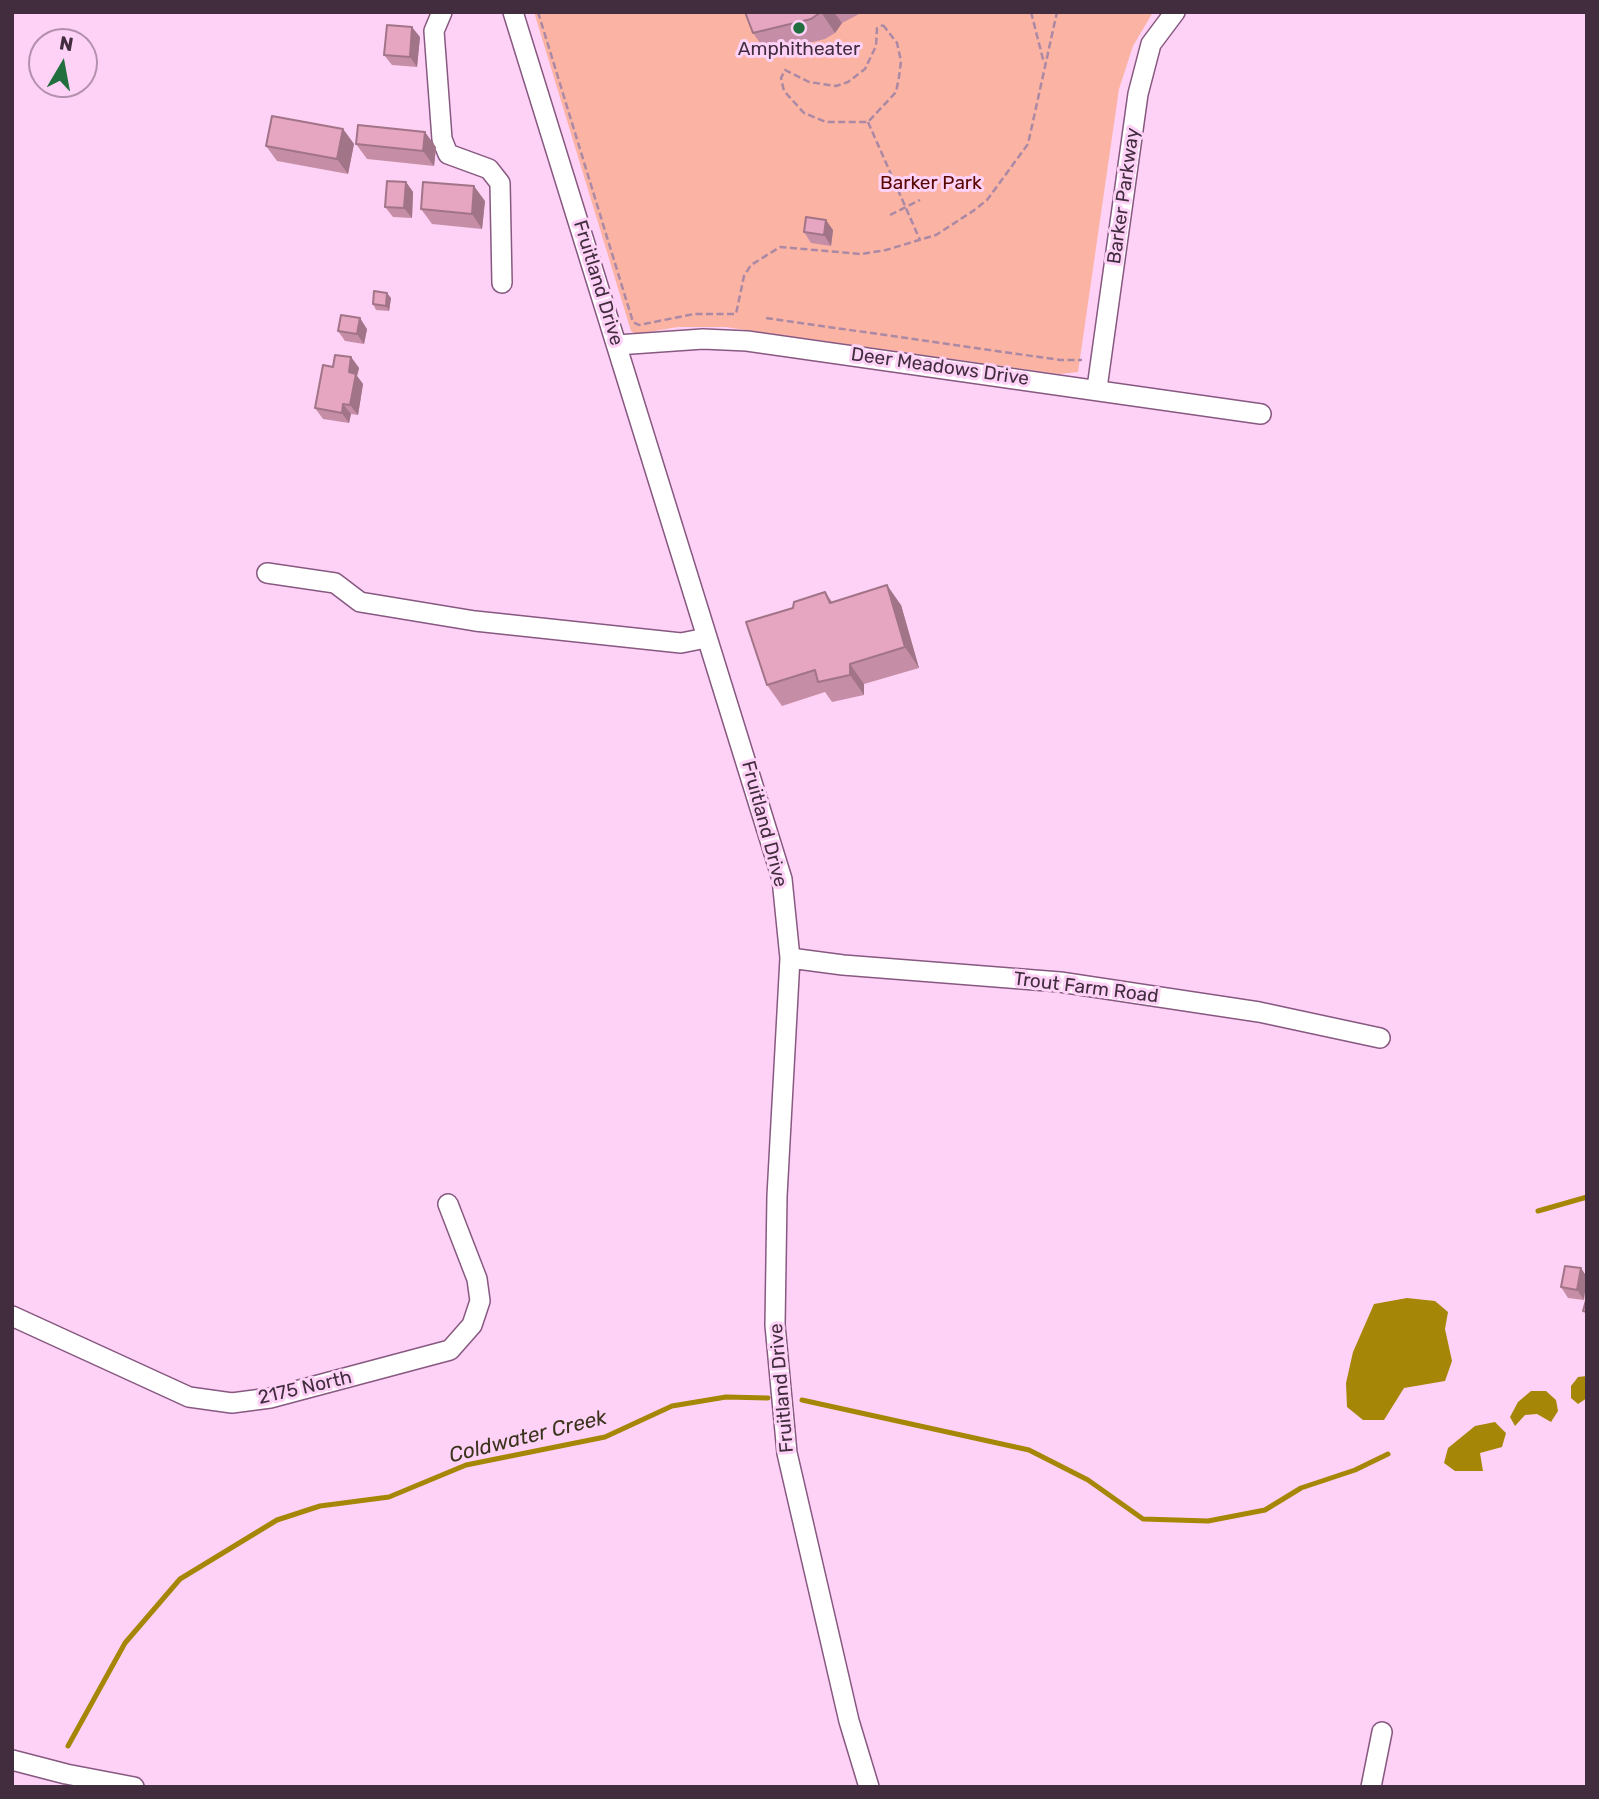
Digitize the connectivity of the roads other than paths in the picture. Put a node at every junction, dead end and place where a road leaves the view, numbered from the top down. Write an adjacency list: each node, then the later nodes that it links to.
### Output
1 (442, 12): 4 (street)
2 (513, 12): 5 (street, Fruitland Drive)
3 (1175, 12): 6 (street, Barker Parkway)
4 (502, 283)
5 (617, 345): 6 (street, Deer Meadows Drive); 9 (street, Fruitland Drive)
6 (1097, 388): 7 (street, Deer Meadows Drive)
7 (1261, 414)
8 (267, 573): 9 (street)
9 (706, 638): 10 (street, Fruitland Drive)
10 (790, 958): 11 (street, Trout Farm Road); 17 (street, Fruitland Drive)
11 (1380, 1038)
12 (447, 1204): 13 (street, 2175 North)
13 (12, 1316)
14 (1382, 1732): 18 (street)
15 (12, 1760): 16 (street)
16 (134, 1787)
17 (869, 1787)
18 (1371, 1787)

